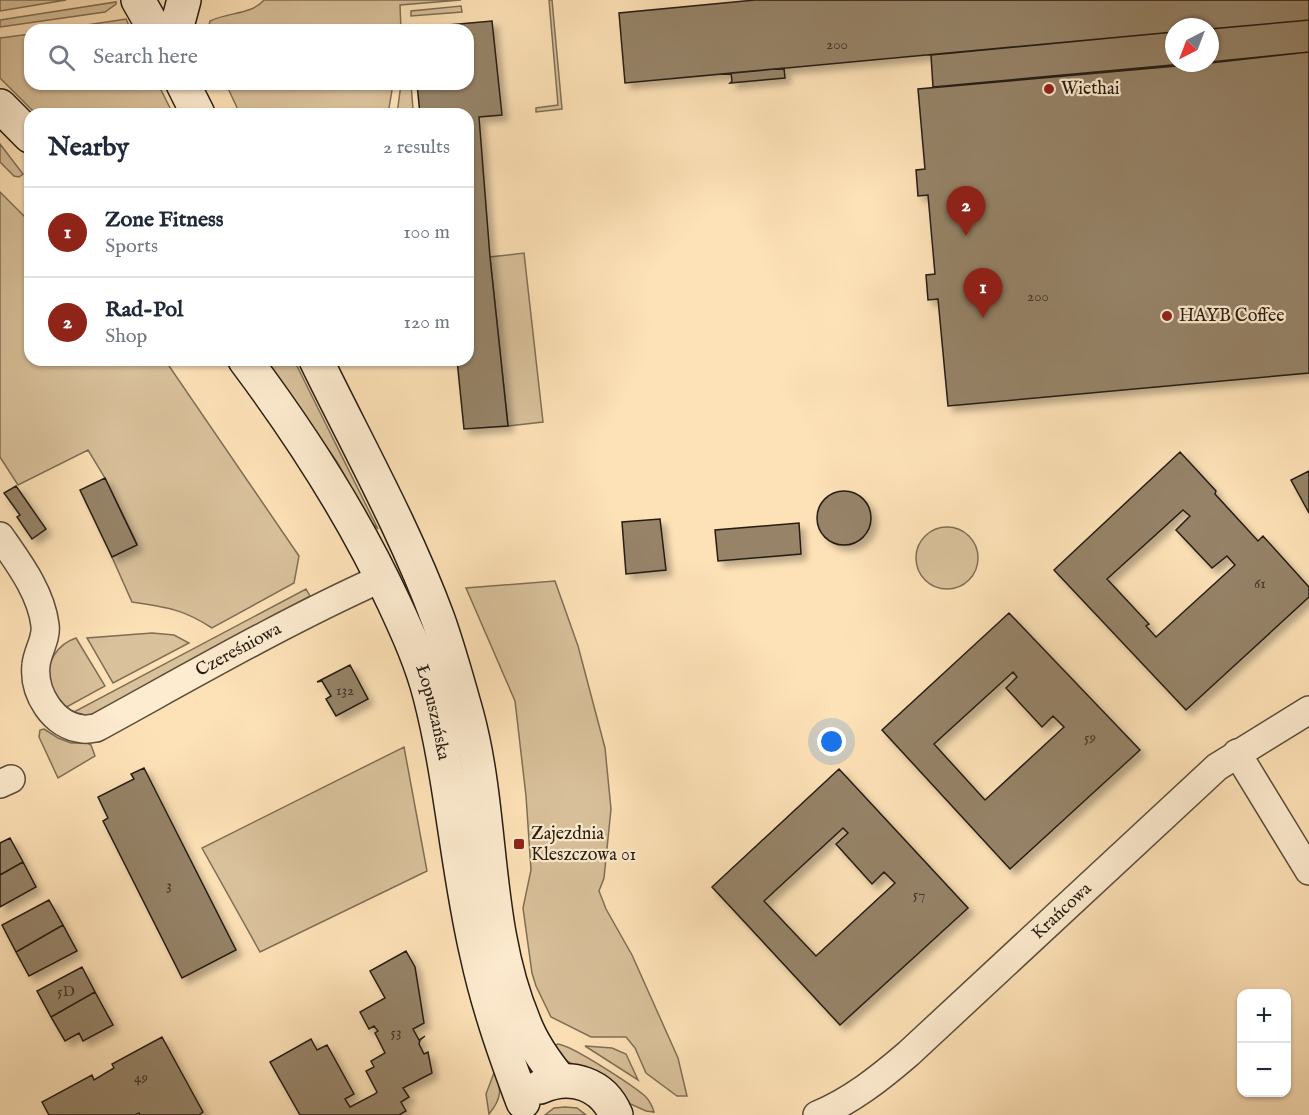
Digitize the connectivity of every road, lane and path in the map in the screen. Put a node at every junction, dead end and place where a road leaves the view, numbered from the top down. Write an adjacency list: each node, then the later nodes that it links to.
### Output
1 (138, 0): 3 (main road)
2 (184, 0): 4 (main road)
3 (152, 24)
4 (178, 24)
5 (186, 90): 7 (main road)
6 (0, 106): 8 (main road)
7 (195, 108)
8 (24, 130)
9 (248, 366): 12 (main road, Łopuszańska)
10 (319, 366): 16 (main road, Łopuszańska)
11 (0, 536): 12 (street, Czereśniowa)
12 (382, 578): 17 (main road, Łopuszańska)
13 (1309, 710): 14 (street, Krańcowa)
14 (1237, 753): 15 (street); 19 (street, Krańcowa)
15 (1309, 871)
16 (560, 1080): 17 (main road); 18 (main road)
17 (520, 1109)
18 (616, 1115)
19 (817, 1115)

